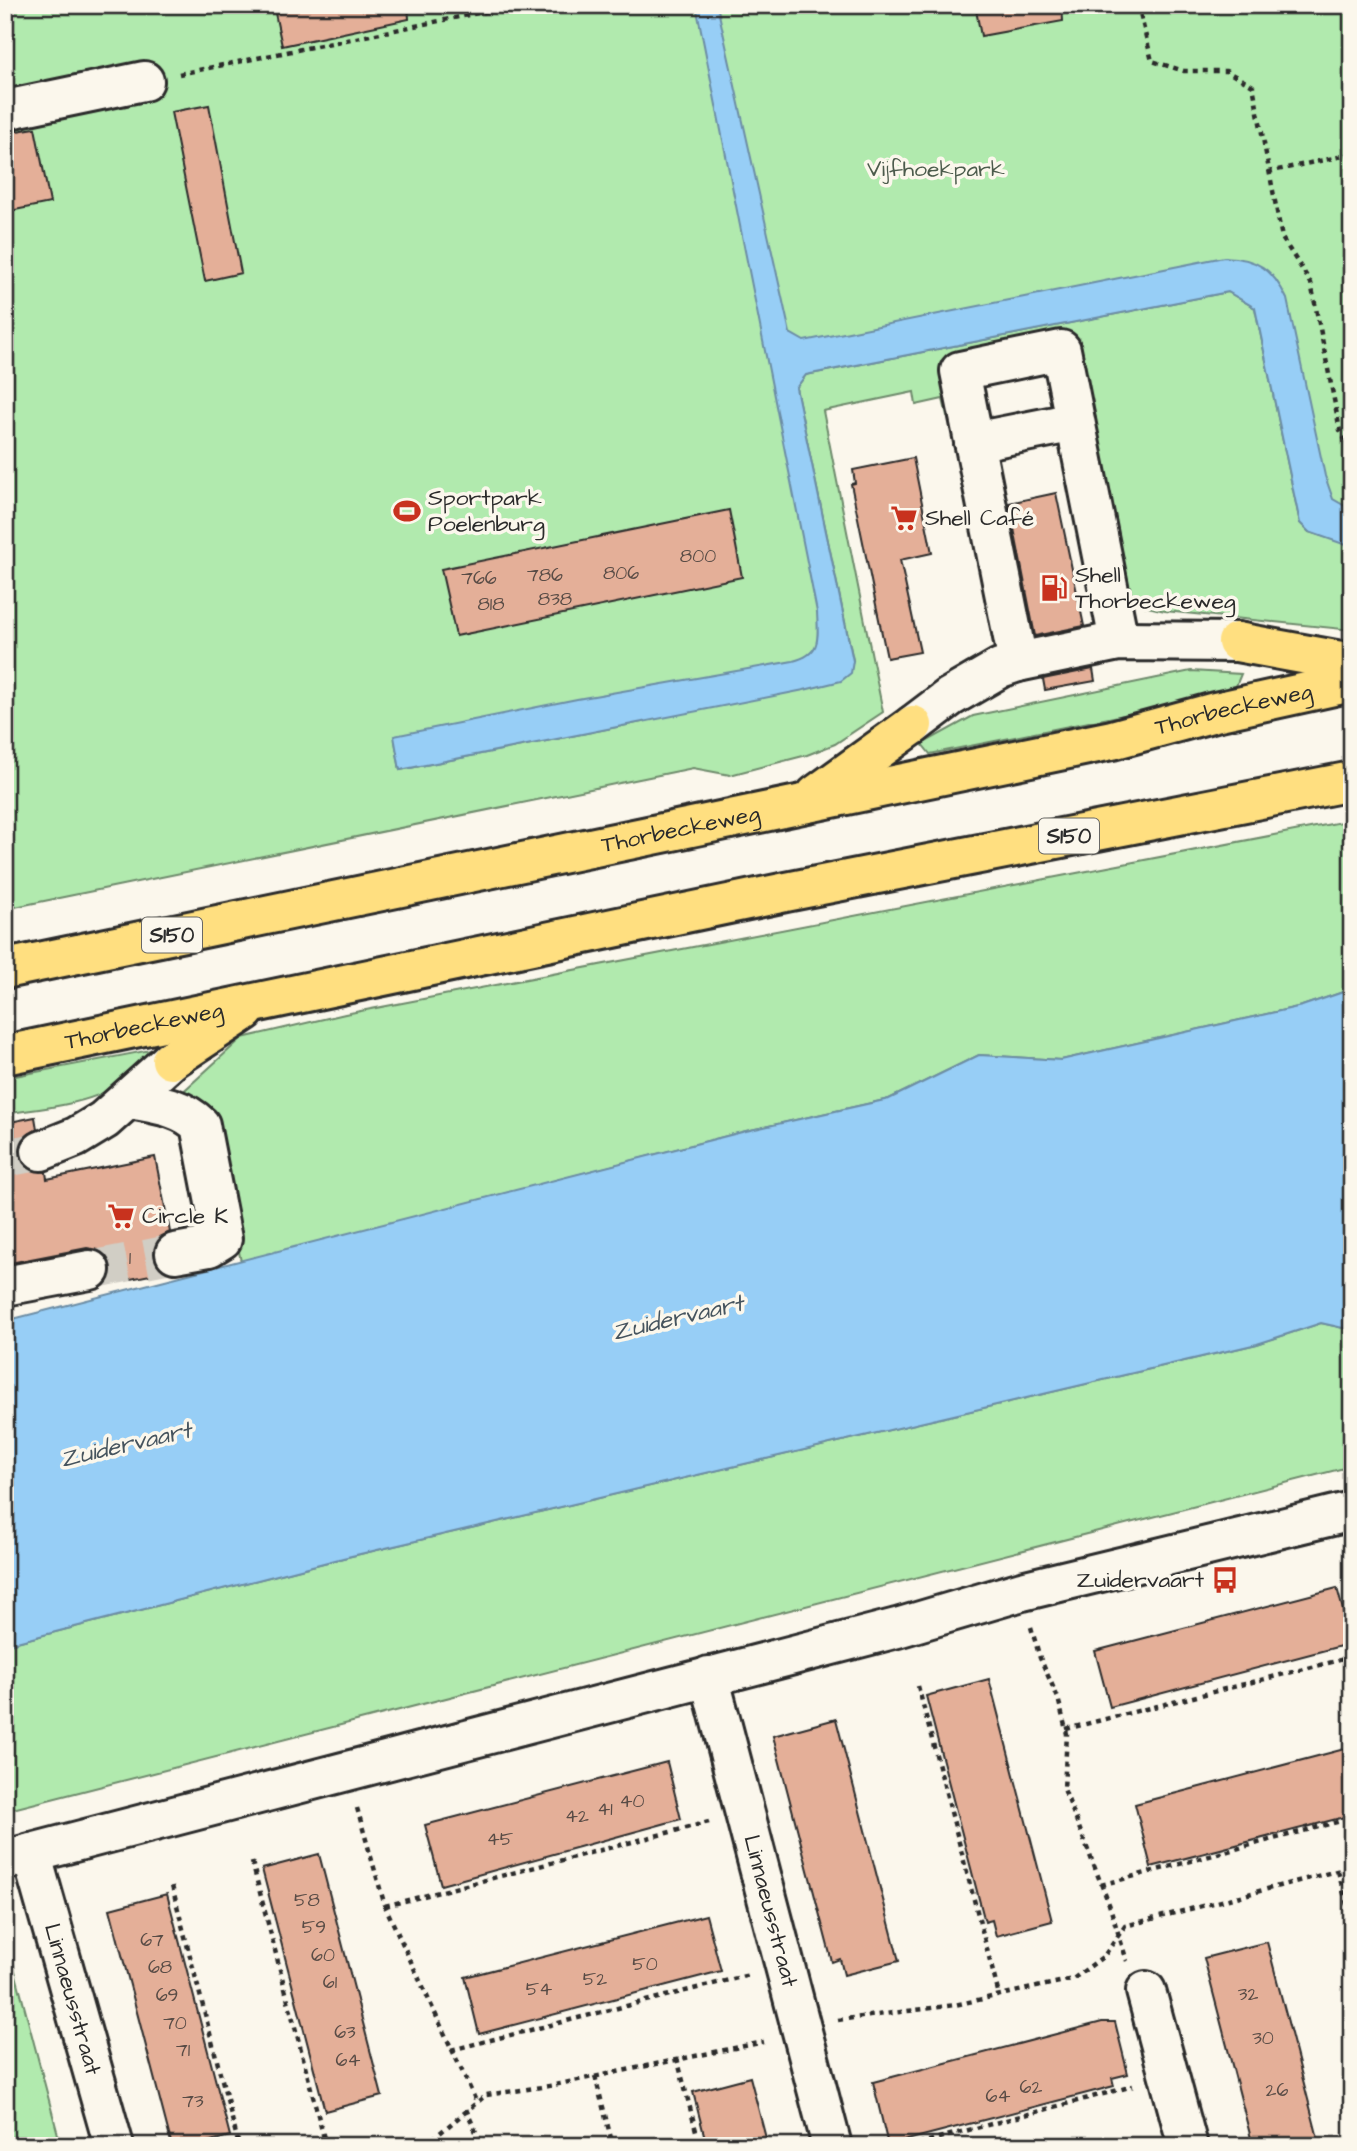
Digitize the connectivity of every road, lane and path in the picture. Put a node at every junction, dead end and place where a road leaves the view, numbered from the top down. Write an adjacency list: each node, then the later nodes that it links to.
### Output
1 (518, 5): 3 (path)
2 (1138, 5): 6 (path)
3 (144, 81): 4 (street)
4 (5, 110)
5 (1352, 154): 6 (path)
6 (1268, 172): 9 (path)
7 (1075, 422): 8 (street); 8 (street); 10 (street)
8 (974, 442): 12 (street)
9 (1352, 452)
10 (1119, 641): 11 (street); 12 (street)
11 (1237, 642): 13 (main road)
12 (1018, 662): 15 (street)
13 (1352, 663)
14 (1352, 682): 17 (main road, Thorbeckeweg / S150)
15 (913, 725): 17 (main road)
16 (1352, 780): 19 (main road, Thorbeckeweg / S150)
17 (805, 803): 18 (main road, Thorbeckeweg / S150)
18 (5, 969)
19 (260, 1000): 20 (main road, Thorbeckeweg / S150); 21 (main road)
20 (5, 1055)
21 (171, 1060): 22 (street, Thorbeckeweg)
22 (130, 1098): 23 (street, Thorbeckeweg); 24 (street)
23 (41, 1151)
24 (175, 1253)
25 (90, 1270): 26 (street)
26 (5, 1286)
27 (1352, 1511): 28 (street)
28 (1022, 1591): 30 (street); 32 (path)
29 (1352, 1657): 32 (path)
30 (709, 1676): 33 (street); 48 (street, Linnaeusstraat)
31 (918, 1686): 47 (path)
32 (1066, 1729): 40 (path)
33 (346, 1769): 36 (street); 42 (path)
34 (1352, 1818): 40 (path)
35 (714, 1821): 42 (path)
36 (18, 1857): 55 (street, Linnaeusstraat)
37 (252, 1862): 57 (path)
38 (1352, 1867): 39 (path)
39 (1338, 1871): 43 (path); 44 (path)
40 (1101, 1885): 44 (path)
41 (172, 1886): 56 (path)
42 (385, 1906): 49 (path)
43 (1352, 1924)
44 (1118, 1936): 46 (path); 47 (path)
45 (753, 1974): 49 (path)
46 (1146, 1991): 52 (street)
47 (999, 1995): 48 (path)
48 (802, 2029): 50 (path); 62 (street, Linnaeusstraat)
49 (451, 2050): 53 (path)
50 (677, 2058): 51 (path); 61 (path)
51 (595, 2076): 53 (path); 60 (path)
52 (1168, 2076): 63 (path); 64 (street)
53 (476, 2102): 54 (path)
54 (466, 2109): 58 (path); 59 (path)
55 (114, 2146)
56 (239, 2146)
57 (326, 2146)
58 (414, 2146)
59 (482, 2146)
60 (613, 2146)
61 (700, 2146)
62 (832, 2146)
63 (909, 2146)
64 (1188, 2146)

